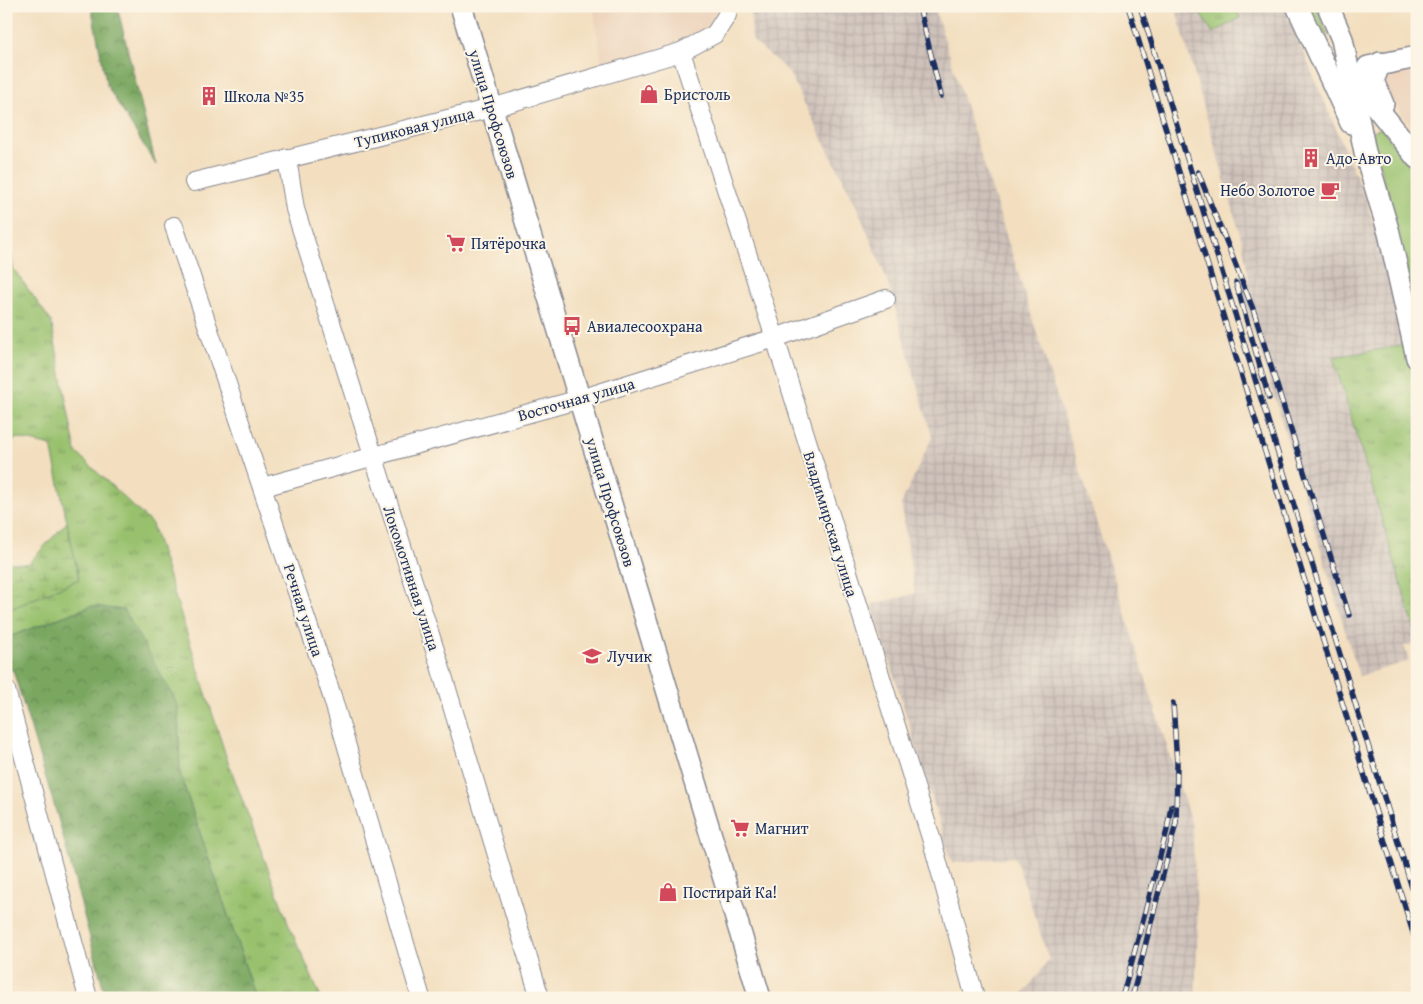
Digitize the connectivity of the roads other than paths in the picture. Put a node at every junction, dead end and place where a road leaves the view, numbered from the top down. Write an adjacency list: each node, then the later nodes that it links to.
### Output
1 (461, 6): 11 (main road, улица Профсоюзов)
2 (728, 6): 7 (street, Тупиковая улица)
3 (1297, 6): 6 (main road)
4 (1328, 6): 5 (main road)
5 (1342, 38): 9 (main road); 10 (main road)
6 (1312, 40): 10 (main road); 13 (main road)
7 (681, 52): 11 (street, Тупиковая улица); 19 (street, Владимирская улица)
8 (1417, 57): 9 (main road)
9 (1380, 63): 10 (main road); 12 (main road)
10 (1349, 72): 12 (main road); 13 (main road)
11 (492, 108): 14 (street, Тупиковая улица); 21 (main road, улица Профсоюзов)
12 (1393, 126): 13 (main road); 15 (main road)
13 (1363, 143): 20 (main road)
14 (287, 158): 16 (street, Тупиковая улица); 22 (street, Локомотивная улица)
15 (1417, 158)
16 (194, 182)
17 (174, 226): 23 (street, Речная улица)
18 (886, 299): 19 (street, Восточная улица)
19 (775, 338): 21 (street, Восточная улица); 29 (street, Владимирская улица)
20 (1417, 358)
21 (580, 399): 22 (street, Восточная улица); 28 (main road, улица Профсоюзов)
22 (373, 455): 23 (street, Восточная улица); 27 (street, Локомотивная улица)
23 (263, 487): 26 (street, Речная улица)
24 (6, 690): 25 (street)
25 (88, 998)
26 (421, 998)
27 (540, 998)
28 (760, 998)
29 (975, 998)

